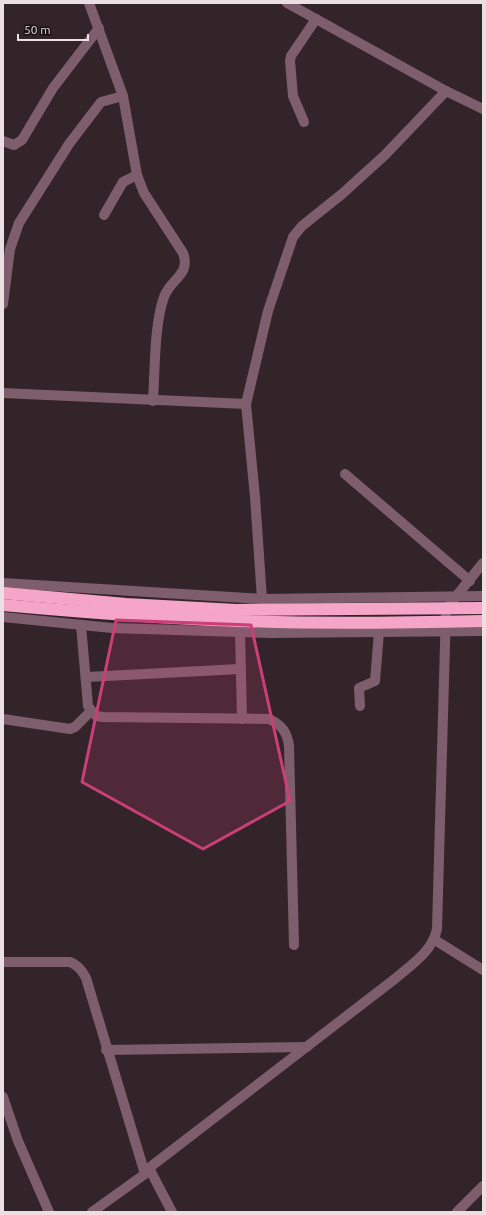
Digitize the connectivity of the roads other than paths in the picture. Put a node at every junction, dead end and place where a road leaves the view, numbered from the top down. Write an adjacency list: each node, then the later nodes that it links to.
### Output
1 (89, 3): 4 (street)
2 (291, 4): 3 (street)
3 (316, 19): 5 (street); 8 (street)
4 (99, 28): 6 (street); 9 (street)
5 (446, 91): 7 (street); 15 (street)
6 (123, 96): 10 (street); 12 (street)
7 (483, 109)
8 (304, 122)
9 (3, 141)
10 (137, 175): 11 (street); 14 (street)
11 (104, 215)
12 (3, 304)
13 (3, 393): 14 (street)
14 (153, 401): 15 (street)
15 (246, 404): 23 (street)
16 (345, 474): 18 (street)
17 (483, 563): 18 (street)
18 (470, 580): 21 (street)
19 (3, 583): 23 (street)
20 (3, 593): 26 (highway)
21 (457, 596): 22 (street); 23 (street); 26 (street)
22 (483, 596)
23 (262, 599)
24 (3, 605): 30 (highway)
25 (483, 608): 26 (highway)
26 (446, 609): 30 (street)
27 (3, 617): 29 (street)
28 (483, 621): 30 (highway)
29 (82, 625): 32 (street); 35 (street)
30 (446, 626): 31 (street); 33 (street); 40 (street)
31 (483, 631)
32 (240, 632): 33 (street); 34 (street)
33 (379, 632): 36 (street)
34 (240, 669): 35 (street); 39 (street)
35 (86, 677): 37 (street)
36 (360, 706)
37 (91, 711): 38 (street); 39 (street)
38 (3, 719)
39 (242, 719): 41 (street)
40 (435, 940): 43 (street); 44 (street)
41 (294, 946)
42 (3, 962): 45 (street)
43 (483, 970)
44 (307, 1047): 45 (street); 47 (street)
45 (106, 1050): 47 (street)
46 (3, 1097): 49 (street)
47 (147, 1171): 50 (street); 51 (street)
48 (483, 1186): 52 (street)
49 (49, 1212)
50 (92, 1212)
51 (172, 1212)
52 (457, 1212)

